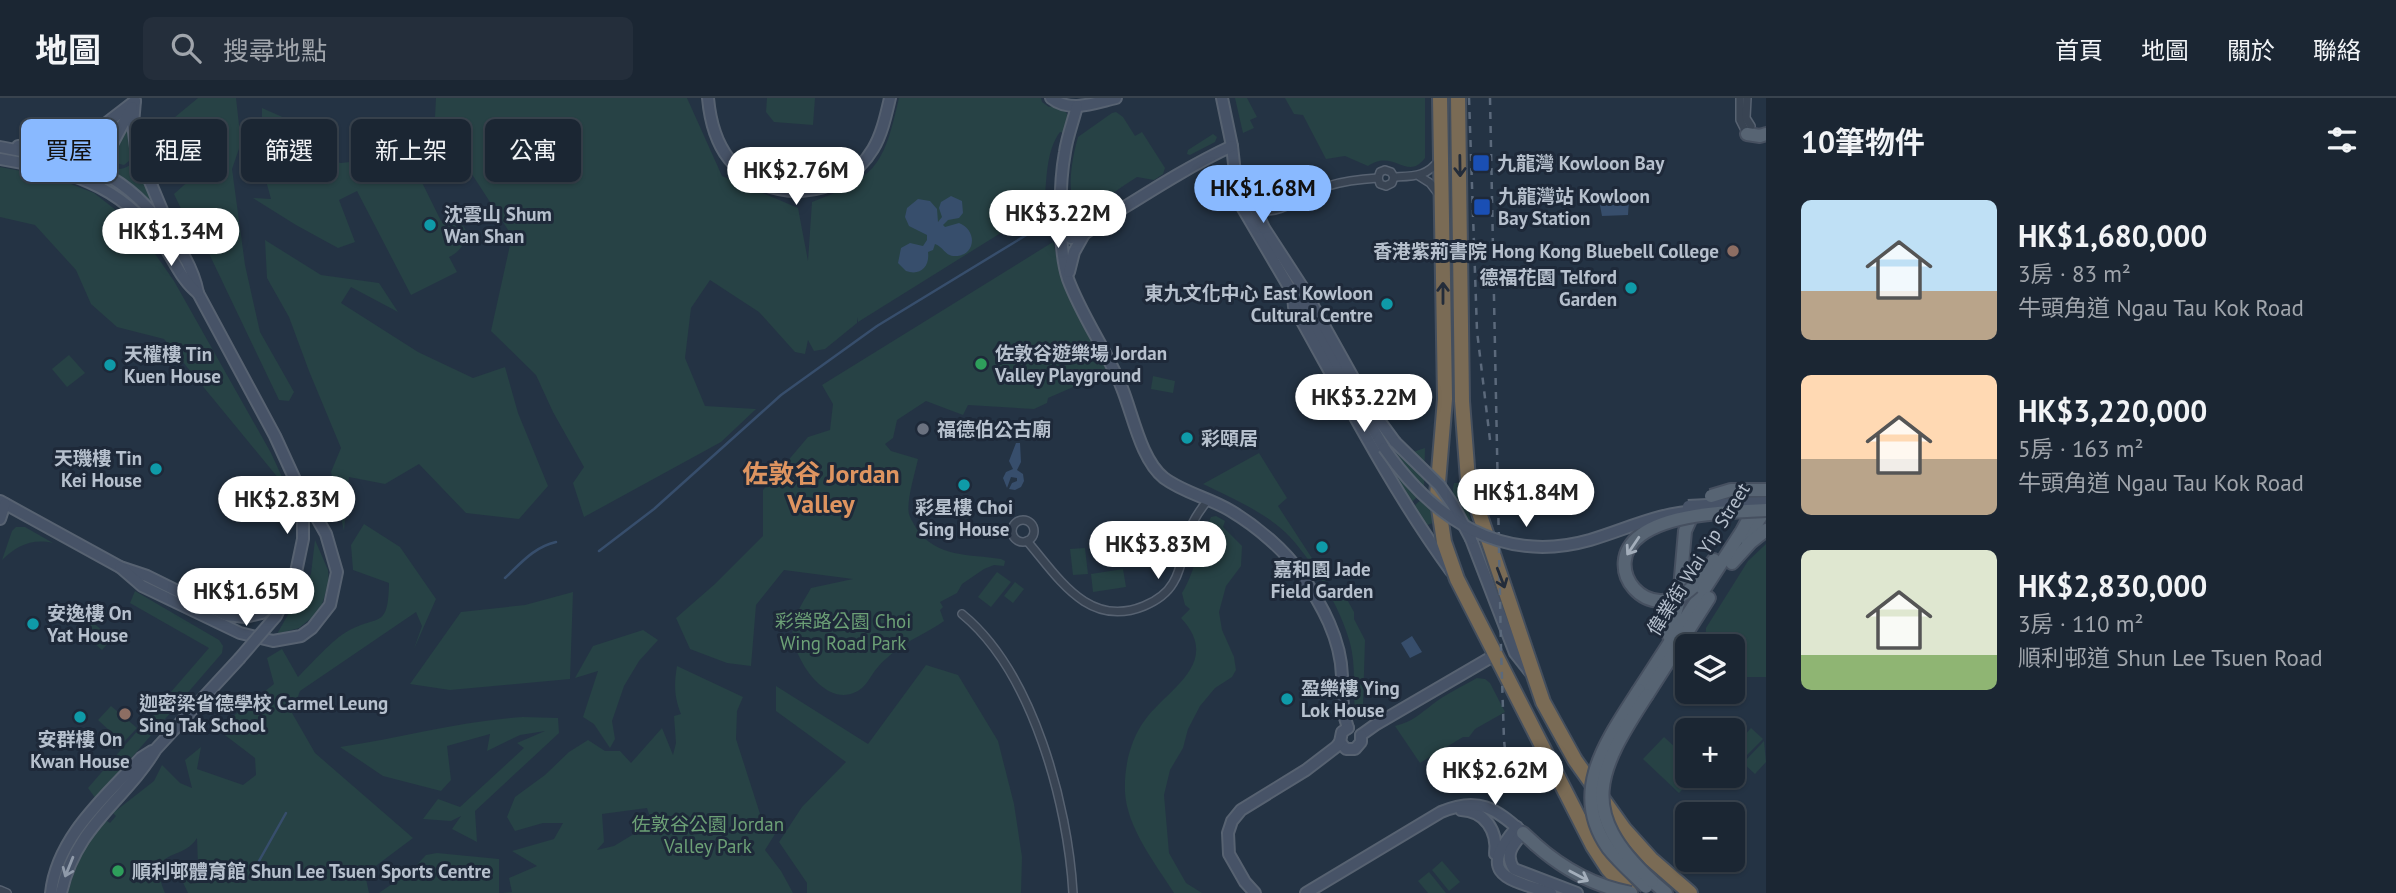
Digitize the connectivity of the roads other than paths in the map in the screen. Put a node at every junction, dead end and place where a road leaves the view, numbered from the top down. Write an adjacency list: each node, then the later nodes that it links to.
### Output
1 (708, 98): 2 (main road)
2 (890, 98)
3 (1051, 98): 11 (main road)
4 (1116, 98): 11 (main road)
5 (1222, 98): 14 (main road)
6 (1440, 98): 17 (highway)
7 (1458, 98): 52 (highway, one-way to 52)
8 (1740, 98): 12 (street)
9 (1746, 98): 12 (street)
10 (136, 99): 13 (main road); 15 (main road); 31 (main road)
11 (1077, 106): 28 (main road)
12 (1760, 132)
13 (117, 134)
14 (1232, 146): 21 (main road); 27 (main road)
15 (0, 147): 16 (main road)
16 (21, 151)
17 (1441, 156): 20 (street); 24 (highway)
18 (0, 159): 19 (main road)
19 (21, 164)
20 (1419, 176): 24 (street); 26 (street)
21 (1236, 177): 25 (main road); 34 (main road)
22 (92, 182): 33 (main road)
23 (116, 182): 31 (main road)
24 (1442, 200): 47 (highway, one-way to 24)
25 (1253, 207): 26 (street); 29 (main road)
26 (1278, 210): 29 (street)
27 (1105, 219): 28 (main road); 30 (main road)
28 (1062, 226): 30 (main road); 32 (main road)
29 (1266, 231): 35 (main road)
30 (1084, 234): 32 (main road)
31 (175, 242): 33 (main road)
32 (1068, 278): 39 (main road)
33 (198, 293): 37 (main road)
34 (1293, 294): 35 (main road); 47 (main road)
35 (1327, 341): 36 (main road)
36 (1366, 410): 38 (main road, bridge); 41 (main road, bridge); 52 (main road, bridge)
37 (297, 484): 46 (main road); 48 (main road)
38 (1765, 499): 41 (main road, bridge); 41 (main road, one-way to 38, bridge); 45 (main road, 偉業街 Wai Yip Street); 50 (main road, 偉業街 Wai Yip Street); 50 (main road, bridge)
39 (1208, 500): 44 (street); 54 (main road)
40 (3, 503): 42 (main road); 46 (main road)
41 (1741, 511)
42 (0, 519)
43 (1766, 530): 45 (main road)
44 (1027, 541)
45 (1732, 563): 53 (main road, 偉業街 Wai Yip Street)
46 (120, 567): 48 (main road)
47 (1457, 579): 51 (highway)
48 (290, 590): 57 (main road, bridge)
49 (962, 614): 67 (street)
50 (1664, 653): 53 (main road, 偉業街 Wai Yip Street)
51 (1495, 655): 55 (main road); 71 (highway)
52 (1536, 680): 73 (highway)
53 (1643, 693): 61 (main road, bridge)
54 (1348, 728): 55 (main road); 56 (main road)
55 (1362, 735): 56 (main road)
56 (1340, 741): 68 (main road)
57 (156, 749): 65 (main road); 66 (main road, one-way to 66)
58 (1441, 812): 59 (main road); 60 (main road); 69 (main road)
59 (1520, 830): 60 (main road); 63 (main road); 71 (main road, one-way to 71, bridge)
60 (1499, 866): 70 (main road)
61 (1650, 887): 72 (main road)
62 (0, 890): 64 (street)
63 (1573, 891)
64 (7, 893)
65 (51, 893)
66 (61, 893)
67 (1073, 893)
68 (1255, 893)
69 (1306, 893)
70 (1551, 893)
71 (1630, 893)
72 (1666, 893)
73 (1690, 893)

